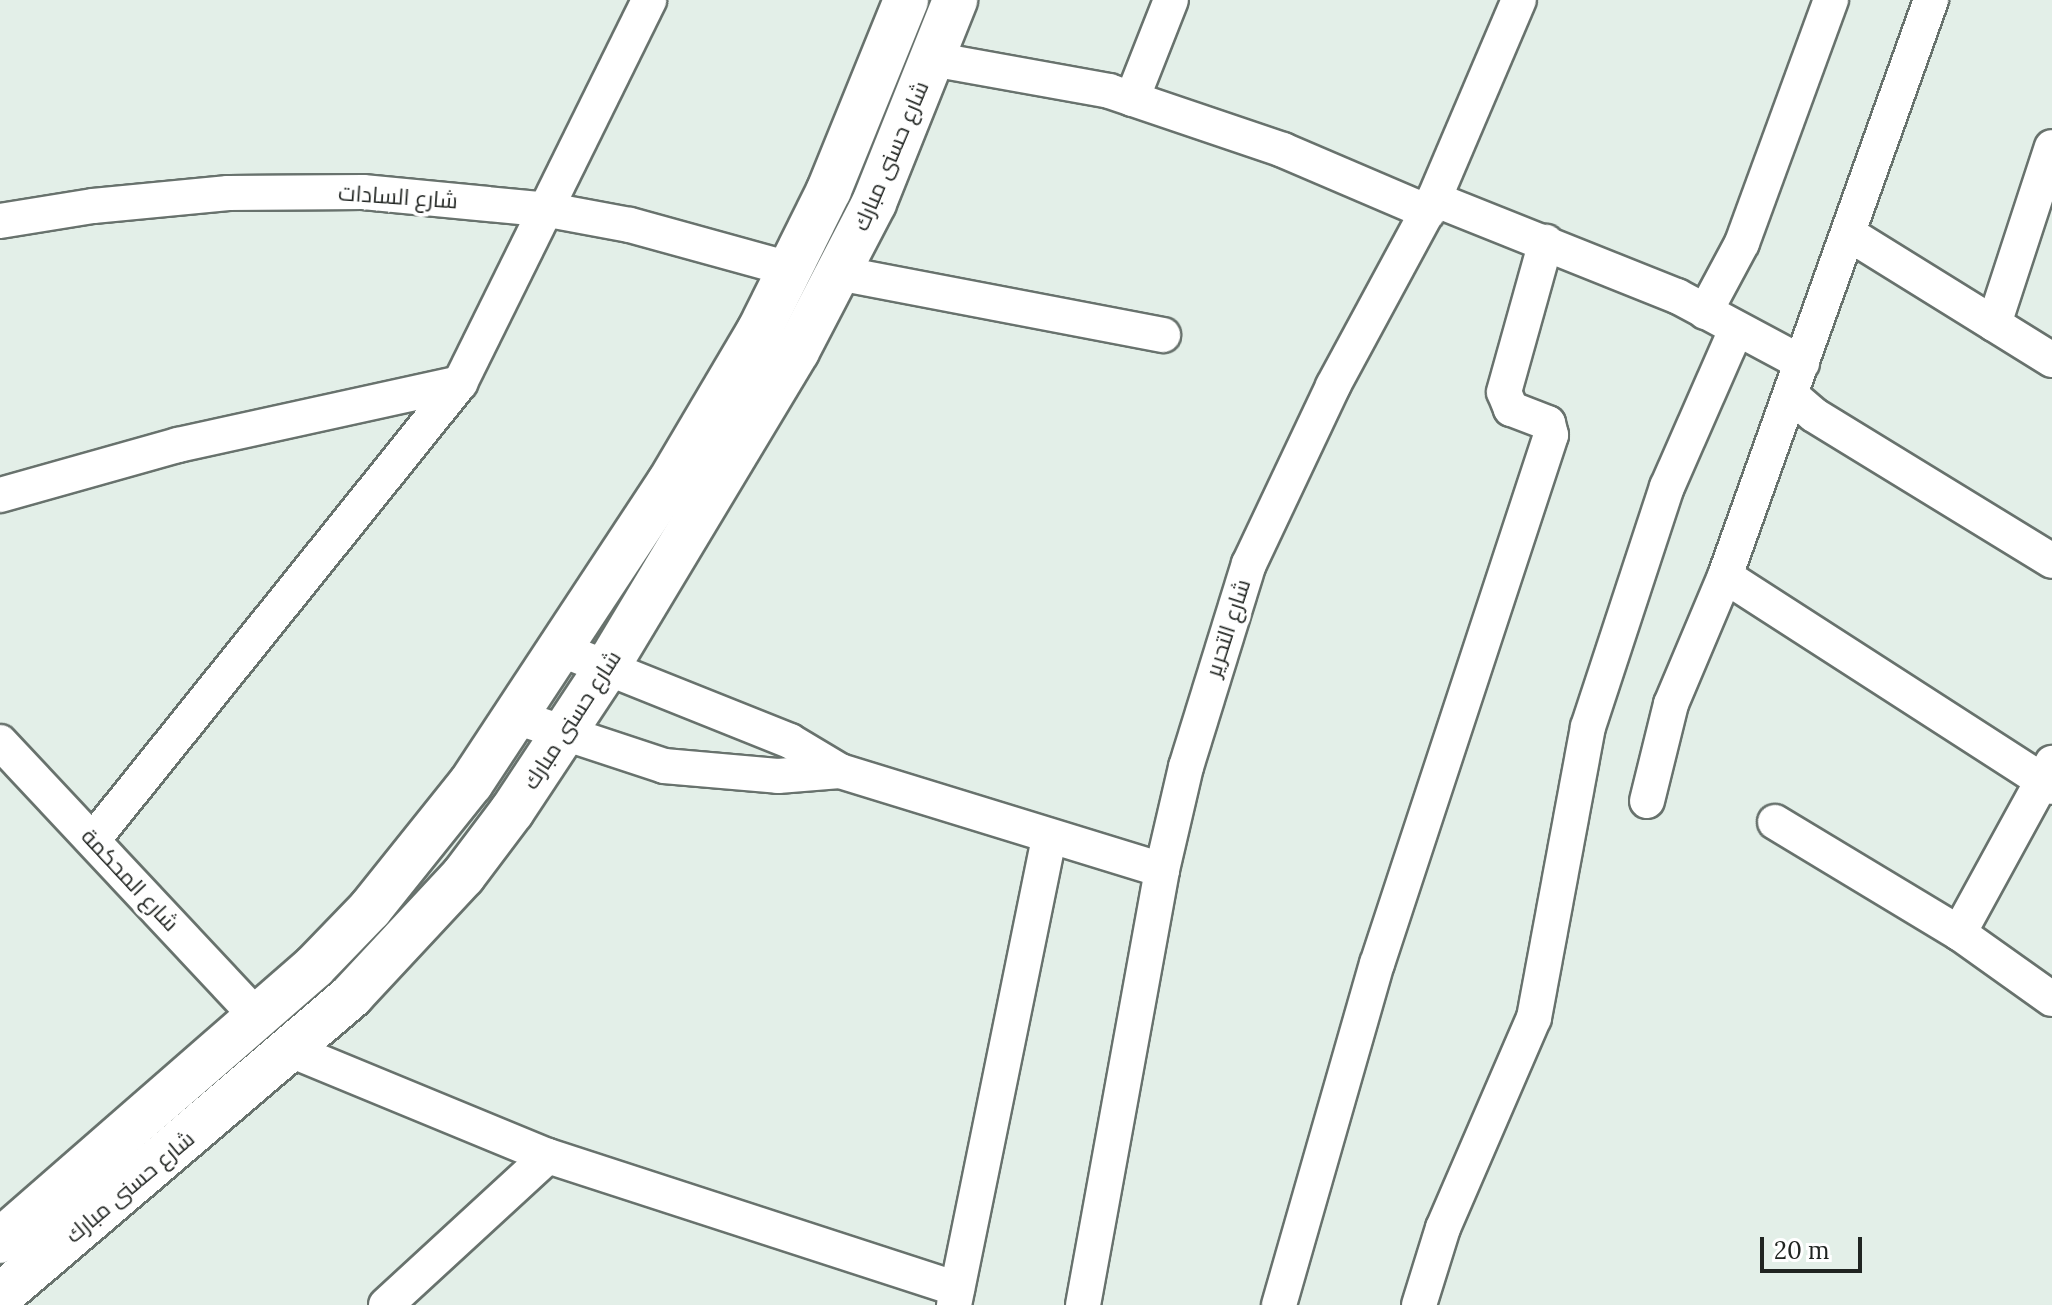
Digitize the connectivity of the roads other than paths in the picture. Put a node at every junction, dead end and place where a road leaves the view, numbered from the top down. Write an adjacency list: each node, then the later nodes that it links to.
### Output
1 (649, 0): 12 (street)
2 (906, 0): 16 (main road, شارع حسنى مبارك)
3 (955, 0): 8 (main road, شارع حسنى مبارك)
4 (1171, 0): 9 (street)
5 (1519, 0): 11 (street, شارع التحرير)
6 (1831, 0): 18 (street)
7 (1931, 0): 14 (street)
8 (932, 59): 9 (street); 17 (main road, شارع حسنى مبارك)
9 (1132, 99): 11 (street)
10 (2052, 147): 19 (street)
11 (1431, 206): 15 (street); 40 (street, شارع التحرير)
12 (549, 210): 13 (street, شارع السادات); 16 (street, شارع السادات); 24 (street)
13 (0, 221)
14 (1849, 234): 19 (street); 23 (street)
15 (1546, 242): 18 (street); 51 (street)
16 (790, 269): 29 (main road, شارع حسنى مبارك)
17 (838, 273): 21 (street); 30 (main road, شارع حسنى مبارك)
18 (1705, 312): 20 (street)
19 (1994, 324): 22 (street)
20 (1736, 330): 23 (street); 52 (street)
21 (1163, 335)
22 (2052, 360)
23 (1802, 363): 25 (street)
24 (460, 383): 26 (street); 39 (street)
25 (1791, 395): 27 (street); 28 (street)
26 (0, 495)
27 (2052, 561)
28 (1725, 576): 35 (street); 36 (street)
29 (560, 649): 30 (street); 31 (main road, شارع حسنى مبارك)
30 (606, 669): 32 (main road, شارع حسنى مبارك); 34 (street)
31 (516, 717): 32 (street); 43 (main road, شارع حسنى مبارك)
32 (564, 735): 34 (street); 44 (main road, شارع حسنى مبارك)
33 (0, 742): 39 (street, شارع المحكمة)
34 (840, 771): 38 (street)
35 (2049, 777): 41 (street)
36 (1647, 801)
37 (1775, 822): 41 (street)
38 (1049, 837): 40 (street); 48 (street)
39 (93, 840): 43 (street, شارع المحكمة)
40 (1162, 870): 50 (street, شارع التحرير)
41 (1959, 933): 42 (street)
42 (2052, 999)
43 (259, 1019): 46 (main road, شارع حسنى مبارك)
44 (293, 1051): 45 (street); 47 (main road, شارع حسنى مبارك)
45 (548, 1156): 48 (street); 49 (street)
46 (0, 1241)
47 (0, 1296)
48 (955, 1297)
49 (386, 1305)
50 (1083, 1305)
51 (1279, 1305)
52 (1419, 1305)

